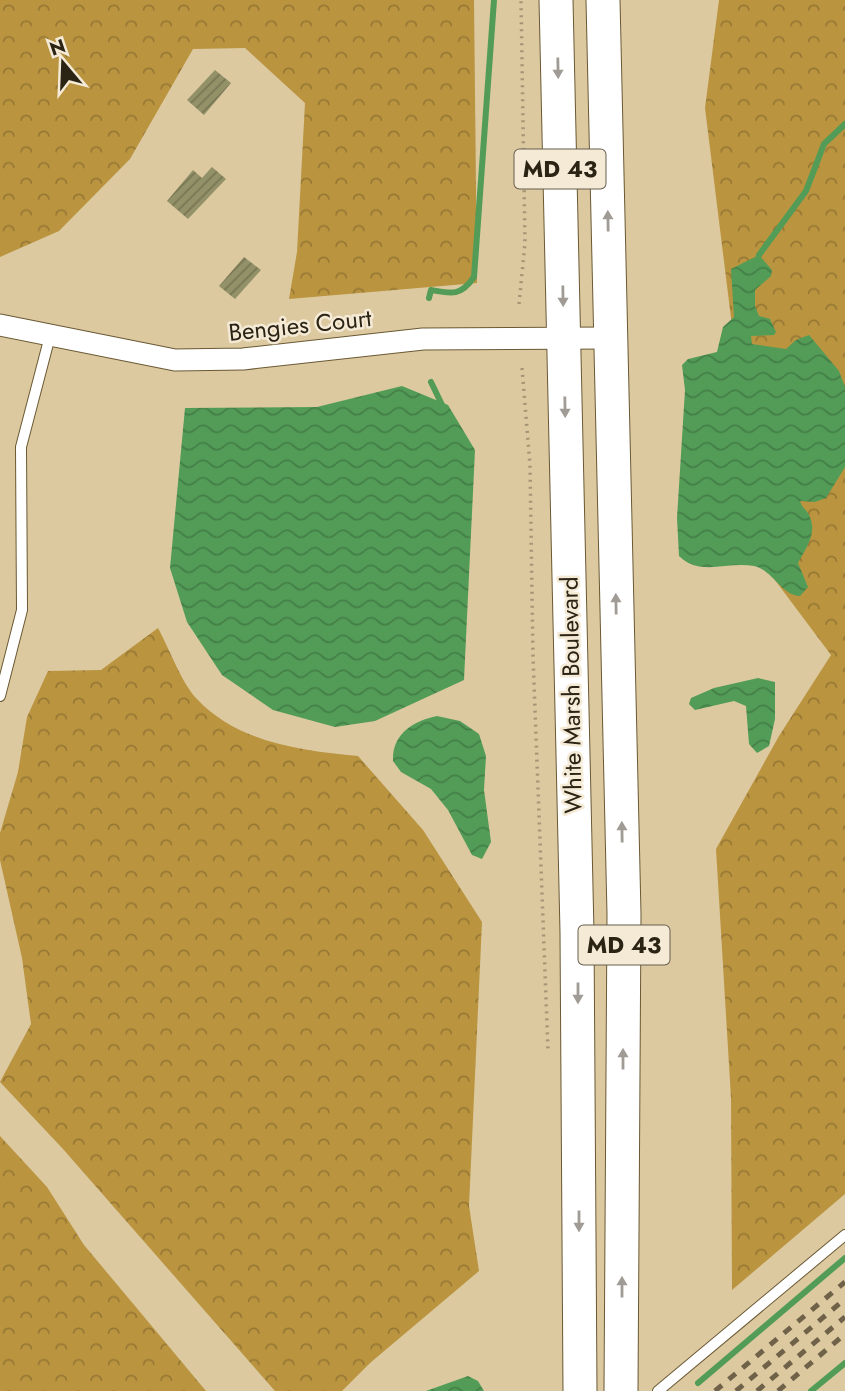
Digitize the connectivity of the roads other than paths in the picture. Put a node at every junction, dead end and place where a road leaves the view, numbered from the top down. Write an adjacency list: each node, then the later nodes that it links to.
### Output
1 (556, 0): 5 (main road, White Marsh Boulevard / MD 43, one-way to 5)
2 (603, 0): 6 (main road, White Marsh Boulevard / MD 43, one-way to 2)
3 (0, 325): 4 (street, Bengies Court)
4 (50, 336): 5 (street, Bengies Court); 7 (lane)
5 (564, 338): 6 (street, Bengies Court); 9 (main road, White Marsh Boulevard / MD 43, one-way to 9)
6 (610, 338): 10 (main road, White Marsh Boulevard / MD 43, one-way to 6)
7 (0, 696)
8 (845, 1235): 11 (lane)
9 (580, 1387)
10 (621, 1391)
11 (658, 1391)

